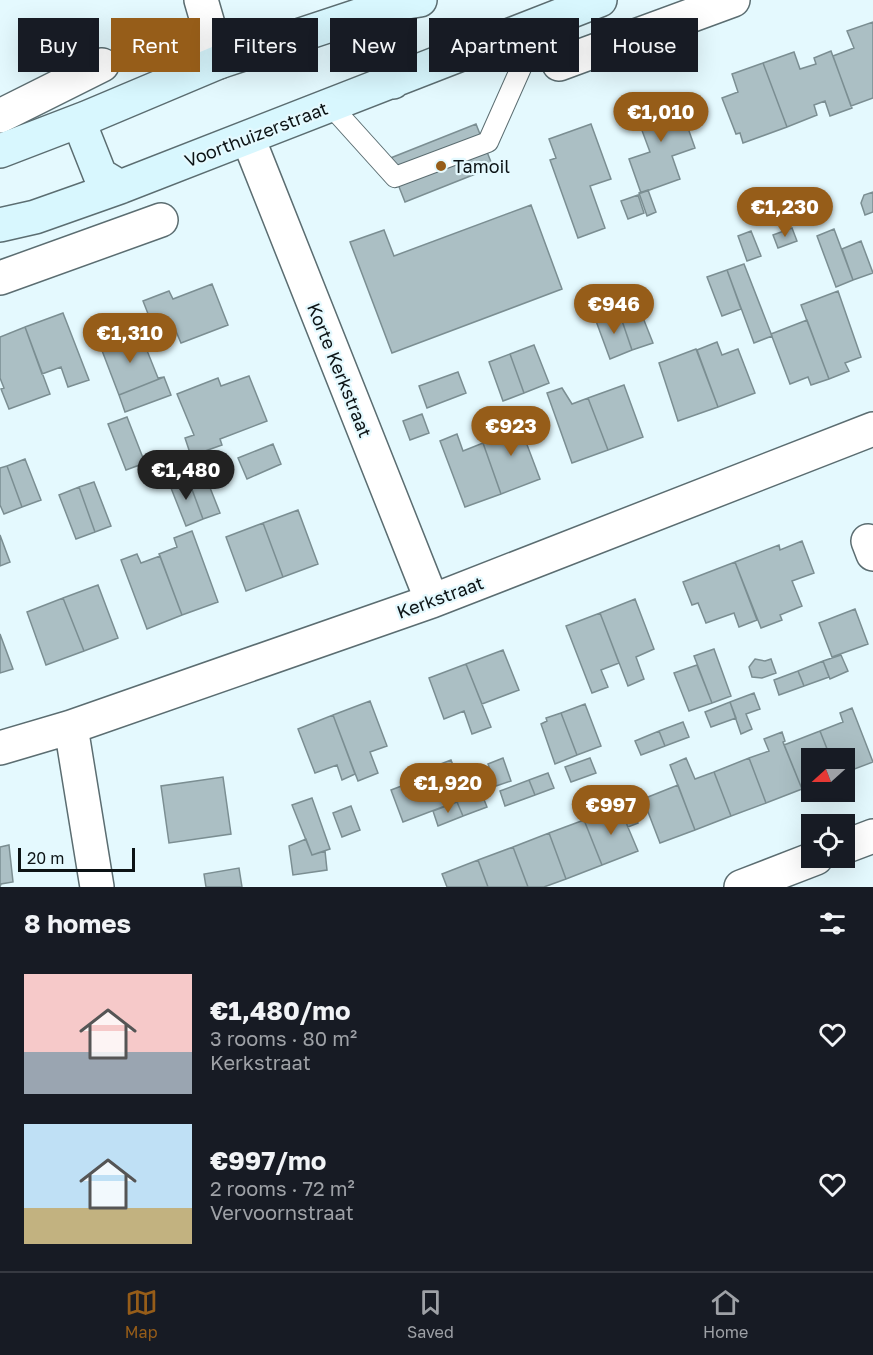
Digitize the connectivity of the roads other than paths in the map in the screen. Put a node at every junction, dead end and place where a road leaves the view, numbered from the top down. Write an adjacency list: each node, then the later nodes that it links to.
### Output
1 (201, 0): 9 (street)
2 (420, 0): 6 (main road)
3 (600, 0): 7 (main road, Voorthuizerstraat)
4 (733, 0): 5 (street)
5 (696, 6): 10 (street)
6 (367, 13): 8 (main road); 15 (main road)
7 (555, 18)
8 (318, 29)
9 (212, 38)
10 (579, 56)
11 (102, 65): 17 (street)
12 (212, 65): 18 (main road)
13 (429, 68): 15 (main road, Voorthuizerstraat)
14 (520, 72): 16 (lane)
15 (393, 82): 16 (main road, Voorthuizerstraat)
16 (331, 106): 19 (main road, Voorthuizerstraat)
17 (0, 116)
18 (86, 118): 20 (main road); 21 (main road)
19 (248, 138): 21 (main road, Voorthuizerstraat); 26 (street, Korte Kerkstraat)
20 (0, 151)
21 (120, 187): 23 (main road, Voorthuizerstraat)
22 (161, 220): 24 (street)
23 (0, 225)
24 (0, 278)
25 (873, 429): 26 (street, Kerkstraat)
26 (432, 601): 27 (street, Kerkstraat)
27 (71, 727): 28 (street, Kerkstraat); 32 (street)
28 (0, 748)
29 (873, 836): 30 (street)
30 (855, 843)
31 (801, 864): 33 (street)
32 (97, 887)
33 (741, 887)

